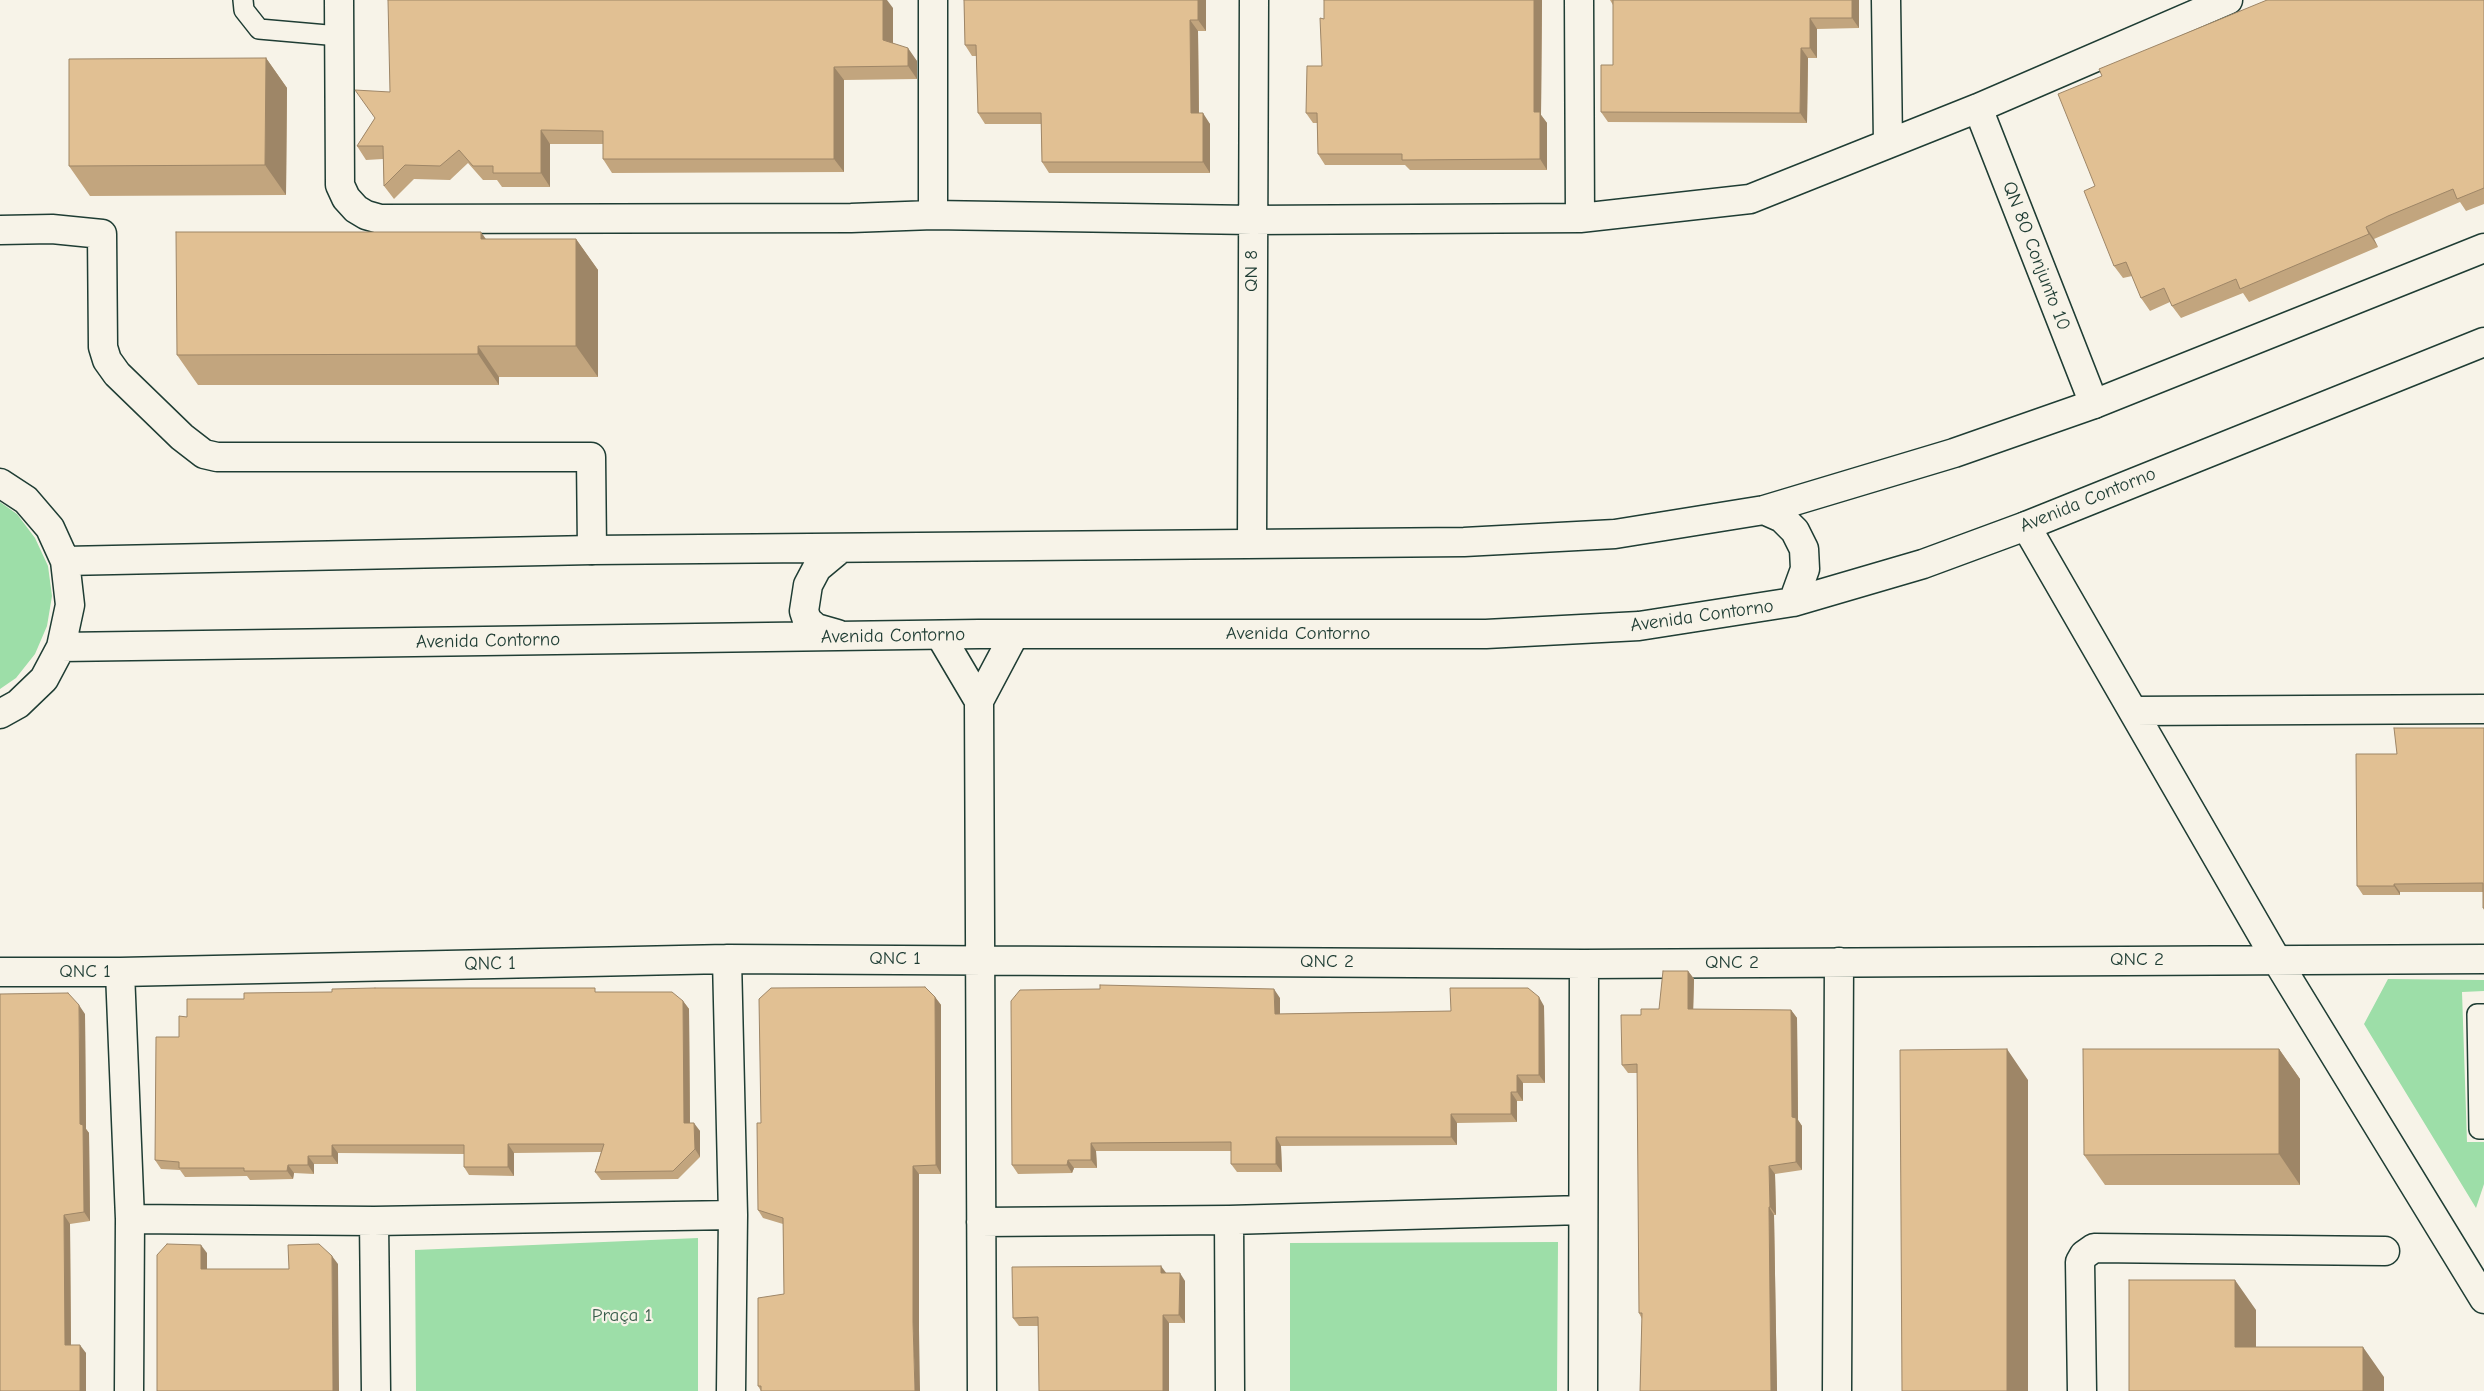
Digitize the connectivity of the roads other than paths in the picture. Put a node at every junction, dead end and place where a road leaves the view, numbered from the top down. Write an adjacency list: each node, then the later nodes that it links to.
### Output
1 (243, 0): 9 (lane)
2 (339, 0): 9 (street)
3 (933, 0): 12 (street)
4 (1254, 0): 14 (street, QN 8)
5 (1578, 0): 13 (street)
6 (1886, 0): 11 (street)
7 (2228, 0): 8 (street)
8 (2194, 7): 10 (street)
9 (339, 36): 12 (street)
10 (1978, 108): 11 (street); 18 (street, QN 8O Conjunto 10)
11 (1888, 143): 13 (street)
12 (933, 215): 14 (street)
13 (1580, 218): 14 (street)
14 (1252, 220): 22 (street, QN 8)
15 (0, 230): 24 (street)
16 (2484, 248): 18 (street)
17 (2484, 342): 21 (street, Avenida Contorno)
18 (2094, 404): 20 (street)
19 (0, 483): 25 (street)
20 (1764, 510): 22 (street); 26 (street)
21 (2026, 526): 26 (street, Avenida Contorno); 33 (street)
22 (1252, 542): 23 (street)
23 (841, 548): 24 (street); 29 (street)
24 (592, 550): 25 (street)
25 (65, 561): 30 (street)
26 (1793, 602): 27 (street, Avenida Contorno)
27 (1014, 634): 28 (street, Avenida Contorno); 31 (street)
28 (940, 635): 29 (street, Avenida Contorno); 31 (street)
29 (845, 636): 30 (street, Avenida Contorno)
30 (62, 647): 34 (street)
31 (979, 701): 38 (street)
32 (2484, 709): 33 (street)
33 (2134, 711): 36 (street)
34 (0, 714)
35 (727, 959): 38 (street, QNC 1); 42 (street, QNC 1); 46 (street)
36 (2276, 959): 37 (street, QNC 2); 39 (street, QNC 2); 52 (street)
37 (2484, 959)
38 (980, 960): 40 (street, QNC 2); 50 (street)
39 (1839, 962): 40 (street, QNC 2); 59 (street)
40 (1584, 964): 45 (street)
41 (0, 972): 42 (street, QNC 1)
42 (120, 972): 47 (street)
43 (2484, 1014): 44 (lane)
44 (2484, 1129)
45 (1582, 1210): 48 (street); 58 (street)
46 (734, 1214): 49 (street); 55 (street)
47 (130, 1219): 49 (street); 53 (street)
48 (1229, 1220): 50 (street); 57 (street)
49 (374, 1221): 54 (street)
50 (981, 1222): 56 (street)
51 (2384, 1251): 60 (street)
52 (2480, 1282)
53 (129, 1391)
54 (376, 1391)
55 (731, 1391)
56 (982, 1391)
57 (1230, 1391)
58 (1583, 1391)
59 (1837, 1391)
60 (2082, 1391)

